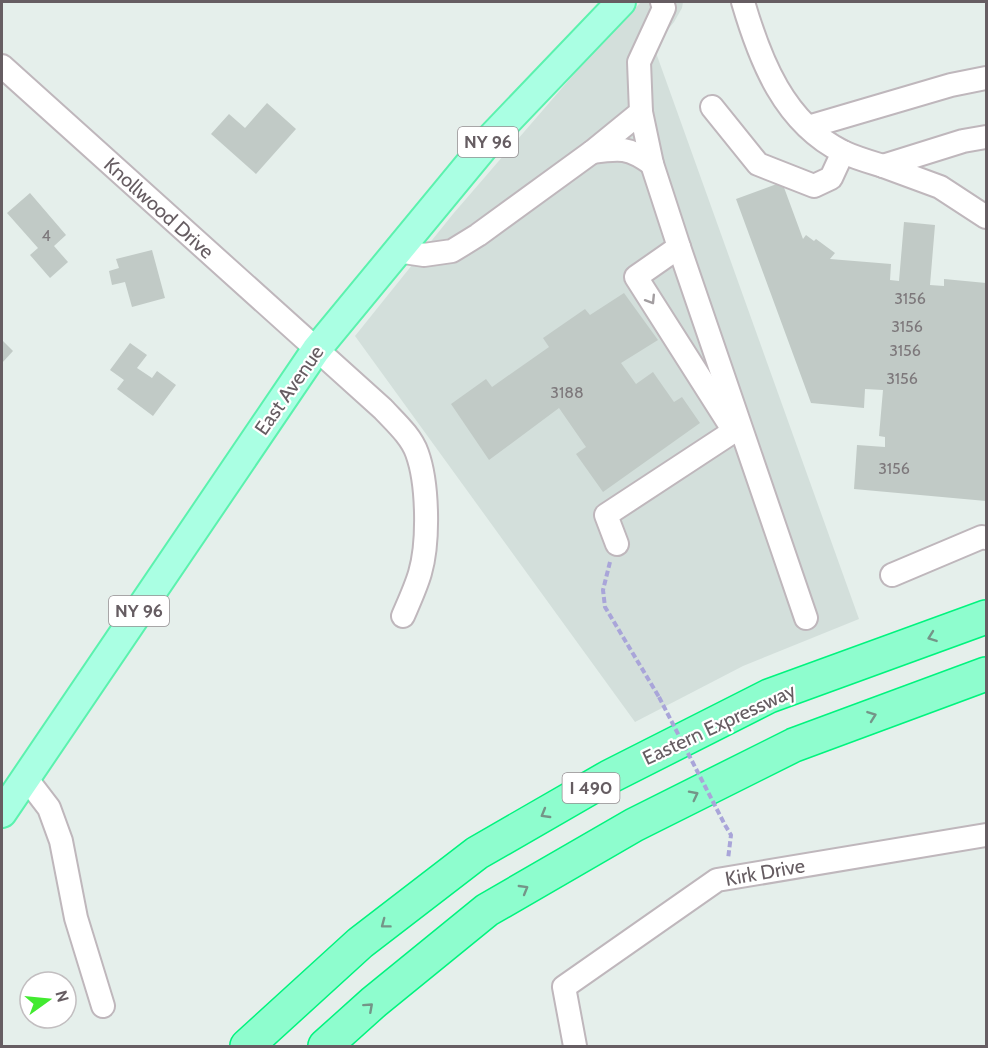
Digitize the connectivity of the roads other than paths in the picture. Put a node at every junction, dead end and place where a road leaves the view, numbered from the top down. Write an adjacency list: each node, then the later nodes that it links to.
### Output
1 (621, 2): 16 (main road, East Avenue / NY 96)
2 (662, 2): 7 (street)
3 (743, 2): 8 (street)
4 (2, 66): 17 (street, Knollwood Drive)
5 (987, 78): 8 (street)
6 (712, 107): 11 (street)
7 (641, 112): 10 (street); 12 (street)
8 (808, 127): 11 (street)
9 (987, 137): 13 (street)
10 (592, 152): 12 (street); 16 (street)
11 (843, 152): 13 (street)
12 (652, 164): 15 (street)
13 (883, 166): 14 (street)
14 (987, 217)
15 (679, 247): 18 (street, one-way to 18); 19 (street)
16 (397, 251): 17 (main road, East Avenue / NY 96)
17 (316, 350): 23 (street, Knollwood Drive); 27 (main road, East Avenue / NY 96)
18 (734, 431): 19 (street); 21 (street)
19 (752, 459): 25 (street)
20 (987, 538): 22 (street)
21 (617, 544)
22 (892, 575)
23 (404, 616)
24 (987, 617): 31 (highway, Eastern Expressway / I 490, one-way to 31)
25 (806, 618)
26 (987, 674): 32 (highway, I 490, one-way to 26)
27 (26, 778): 28 (main road, East Avenue / NY 96); 30 (street)
28 (2, 813)
29 (987, 835): 33 (street, Kirk Drive)
30 (103, 1006)
31 (247, 1047)
32 (325, 1047)
33 (575, 1047)

